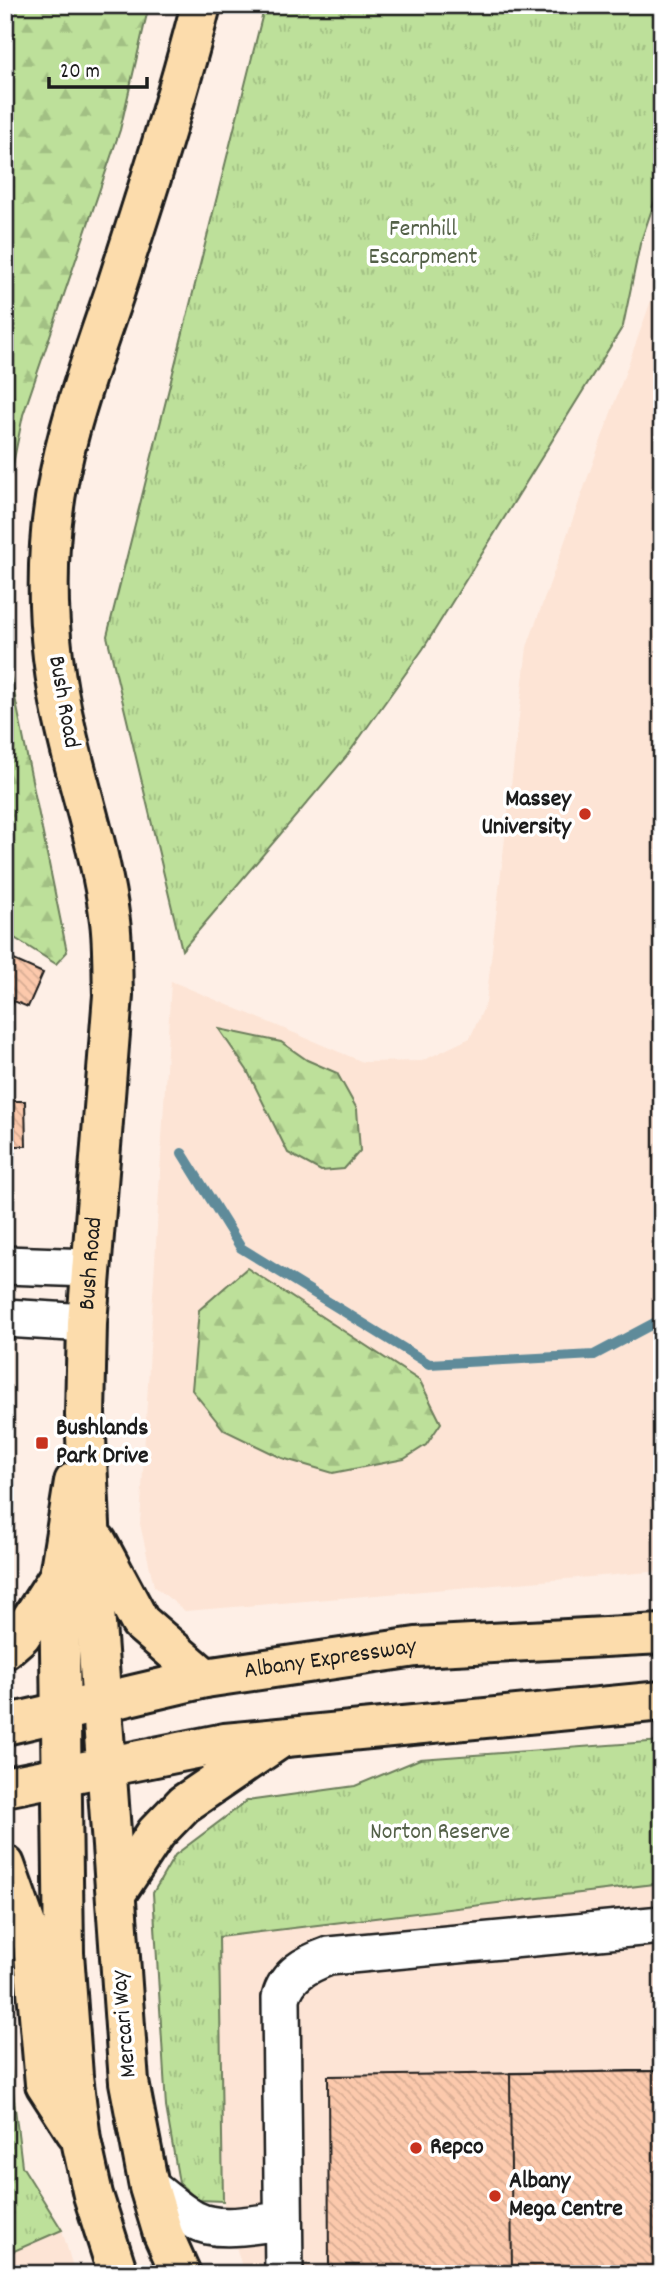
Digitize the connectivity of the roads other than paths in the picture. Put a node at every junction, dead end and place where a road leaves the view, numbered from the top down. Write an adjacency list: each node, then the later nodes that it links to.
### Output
1 (201, 5): 3 (main road, Bush Road)
2 (5, 1265): 3 (street)
3 (90, 1268): 5 (main road, Bush Road)
4 (5, 1318): 5 (street)
5 (87, 1323): 6 (main road, Bush Road)
6 (85, 1415): 7 (main road, Bush Road); 8 (main road, Bush Road)
7 (93, 1534): 11 (main road); 13 (main road, Bush Road)
8 (59, 1576): 10 (main road); 14 (main road, Bush Road)
9 (662, 1634): 11 (main road, Albany Expressway)
10 (5, 1649)
11 (205, 1678): 13 (main road, Albany Expressway)
12 (662, 1701): 16 (main road)
13 (102, 1703): 14 (main road, Albany Expressway); 17 (main road, Bush Road)
14 (62, 1712): 15 (main road, Albany Expressway); 18 (main road, Bush Road)
15 (5, 1725)
16 (280, 1738): 17 (main road); 21 (main road)
17 (108, 1767): 18 (main road); 21 (main road, Mercari Way)
18 (60, 1777): 19 (main road); 23 (main road)
19 (5, 1787)
20 (5, 1865): 23 (main road)
21 (117, 1892): 24 (main road, Mercari Way)
22 (662, 1925): 25 (street)
23 (81, 2140): 27 (main road)
24 (149, 2187): 25 (street); 28 (main road, Mercari Way)
25 (281, 2221): 26 (street)
26 (275, 2272)
27 (118, 2274)
28 (181, 2274)

